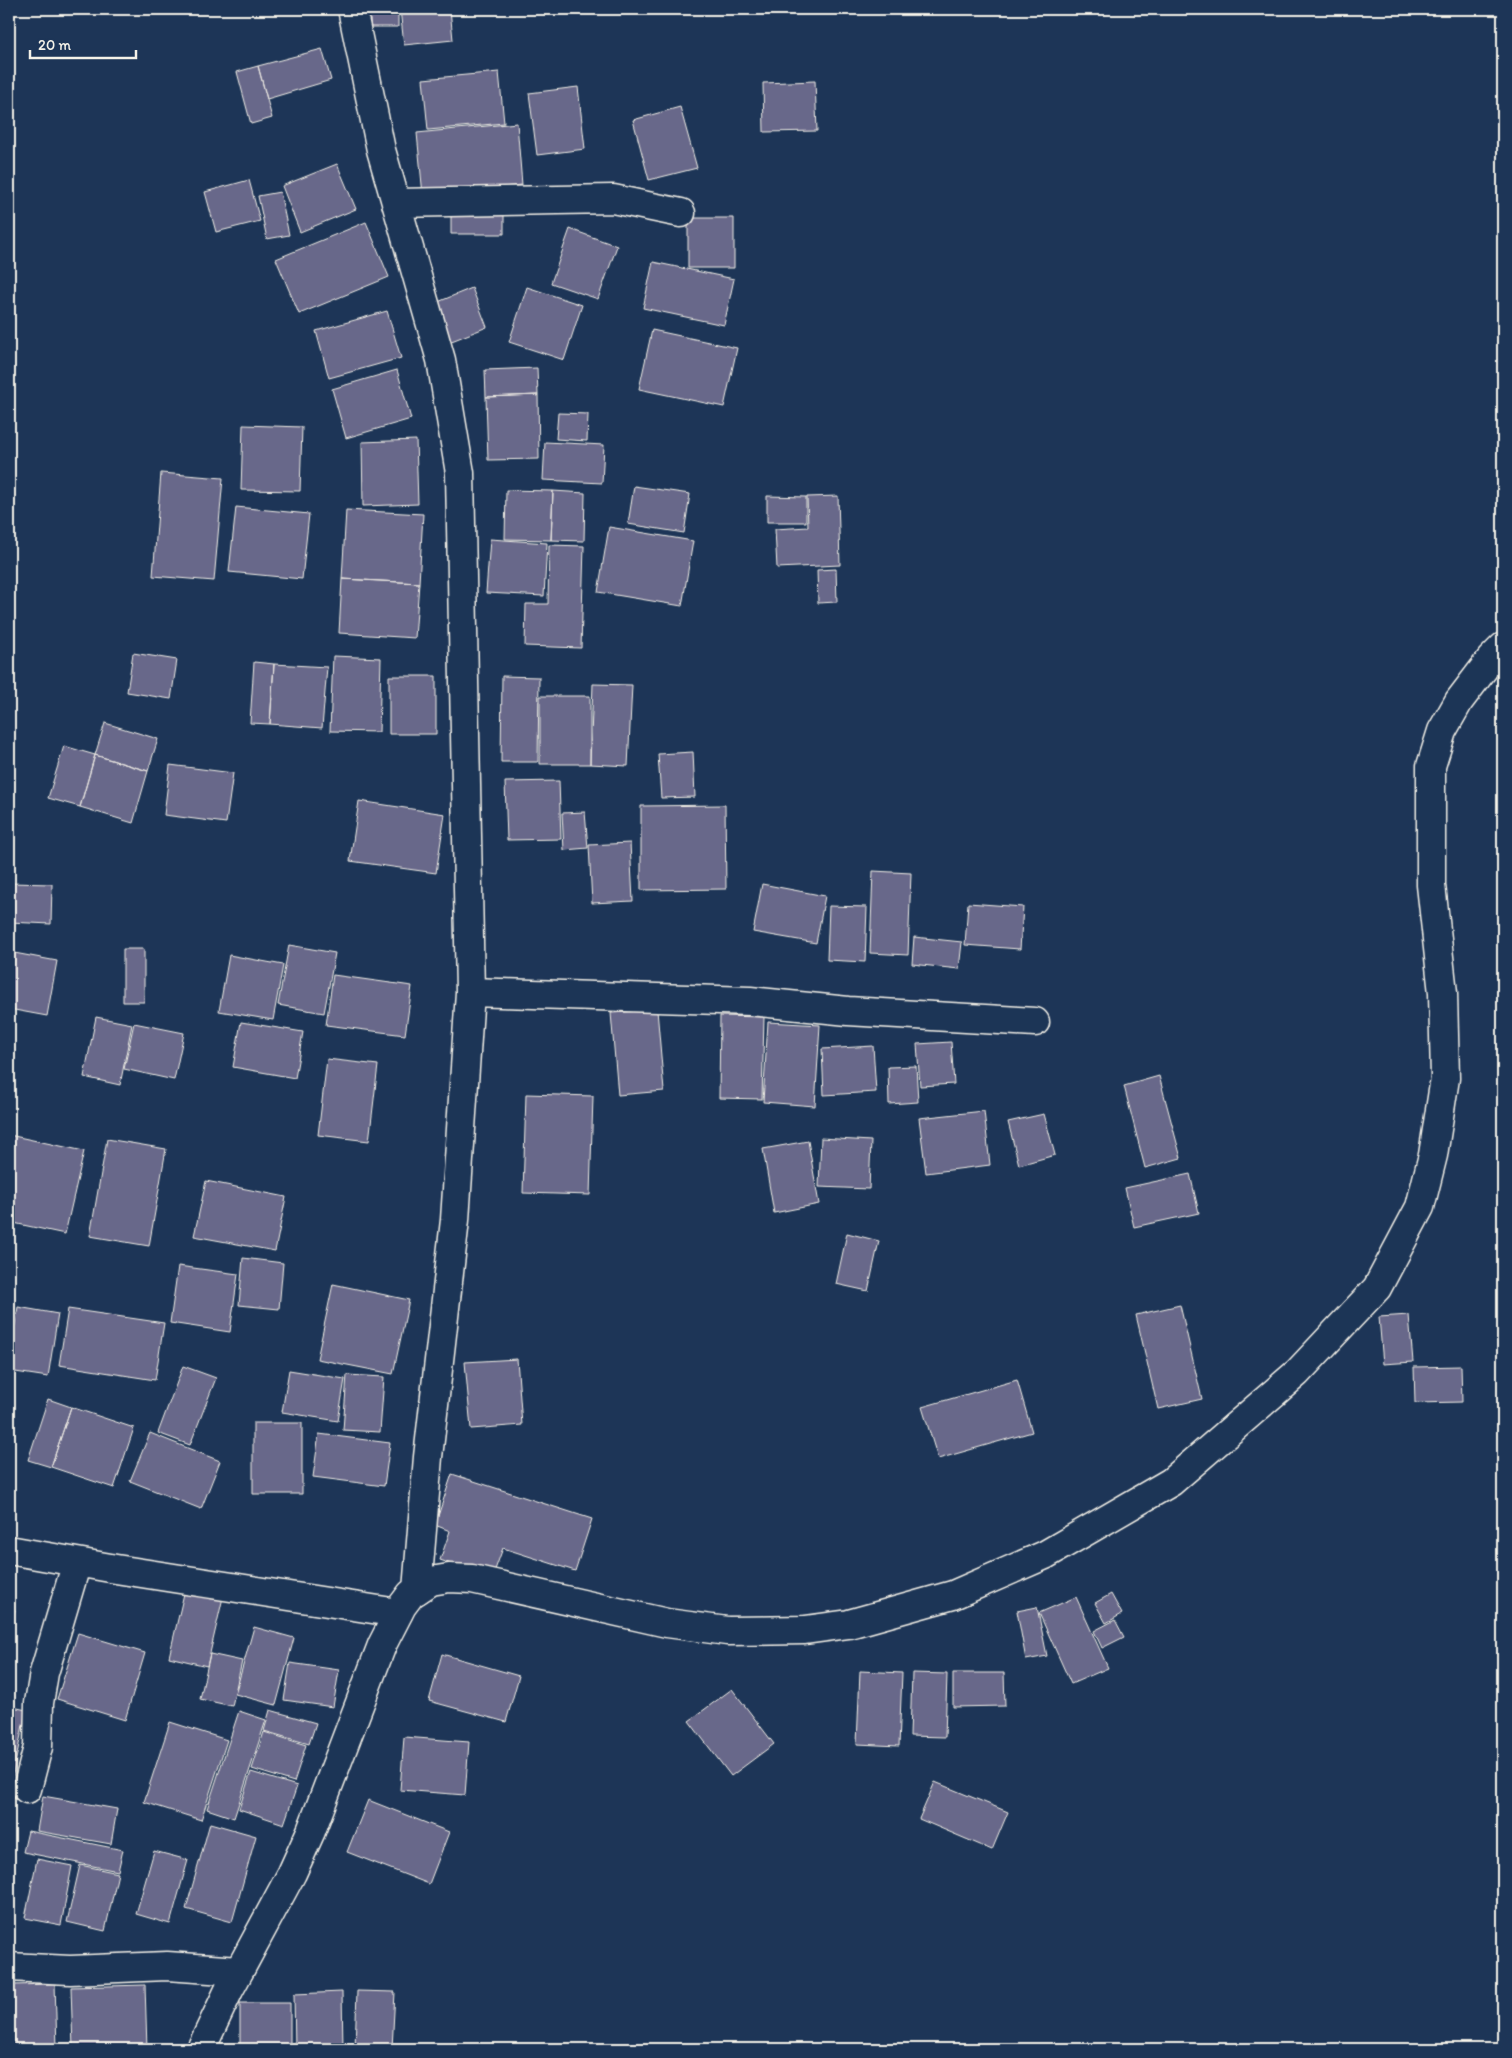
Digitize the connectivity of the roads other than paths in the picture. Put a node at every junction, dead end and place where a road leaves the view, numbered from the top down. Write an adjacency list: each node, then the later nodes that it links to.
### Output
1 (352, 9): 2 (street)
2 (396, 203): 3 (street); 5 (street)
3 (681, 213)
4 (1503, 647): 9 (street)
5 (470, 992): 6 (street); 9 (street)
6 (1035, 1022)
7 (9, 1550): 8 (street)
8 (77, 1562): 10 (street); 11 (street)
9 (417, 1590): 10 (street)
10 (398, 1613): 13 (street)
11 (27, 1789)
12 (9, 1967): 13 (street)
13 (239, 1971): 14 (street)
14 (201, 2049)

